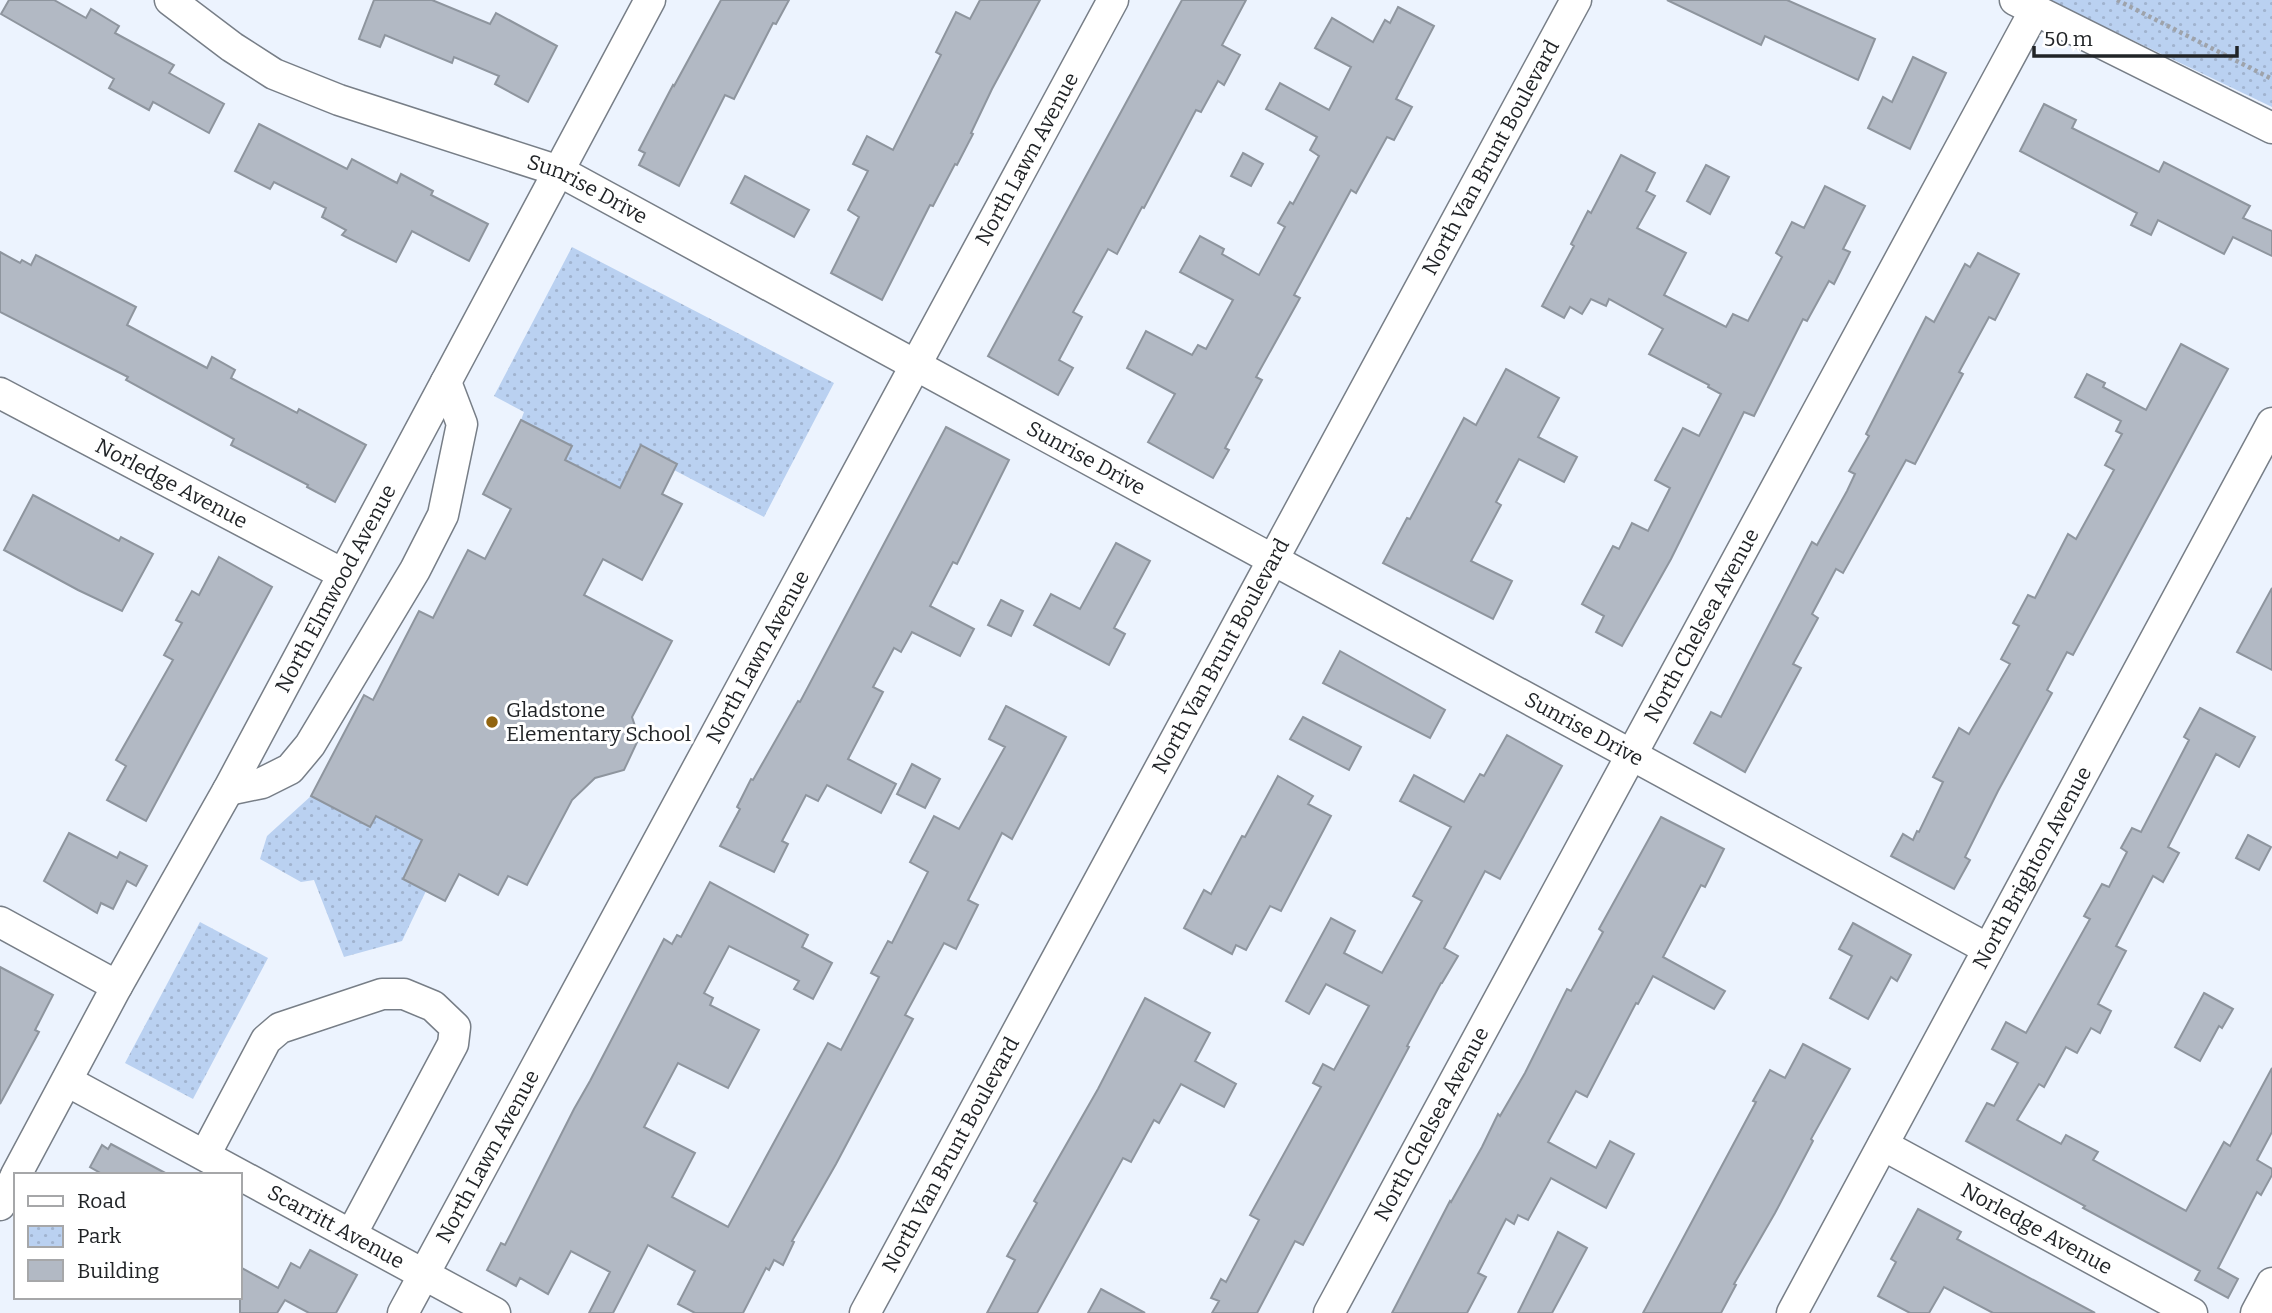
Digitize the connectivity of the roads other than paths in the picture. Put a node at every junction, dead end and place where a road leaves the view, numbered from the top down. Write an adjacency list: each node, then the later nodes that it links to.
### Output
1 (170, 0): 7 (street, Sunrise Drive)
2 (650, 0): 7 (street, North Elmwood Avenue)
3 (1113, 0): 8 (street, North Lawn Avenue)
4 (1576, 0): 12 (street, North Van Brunt Boulevard)
5 (2025, 5): 6 (street); 14 (street, North Chelsea Avenue)
6 (2272, 128)
7 (559, 171): 8 (street, Sunrise Drive); 9 (street, North Elmwood Avenue)
8 (915, 366): 12 (street, Sunrise Drive); 28 (street, North Lawn Avenue)
9 (446, 382): 13 (street, North Elmwood Avenue); 15 (street)
10 (0, 393): 13 (street, Norledge Avenue)
11 (2272, 423): 17 (street, North Brighton Avenue)
12 (1272, 560): 14 (street, Sunrise Drive); 32 (street, North Van Brunt Boulevard)
13 (343, 574): 15 (street, North Elmwood Avenue)
14 (1631, 755): 17 (street, Sunrise Drive); 33 (street, North Chelsea Avenue)
15 (228, 790): 18 (street, North Elmwood Avenue)
16 (0, 922): 18 (street)
17 (1988, 949): 20 (street, North Brighton Avenue)
18 (117, 986): 19 (street, North Elmwood Avenue)
19 (67, 1081): 21 (street, Scarritt Avenue); 22 (street, North Elmwood Avenue)
20 (1883, 1145): 34 (street, North Brighton Avenue); 35 (street, Norledge Avenue)
21 (205, 1155): 23 (street, Scarritt Avenue); 27 (street)
22 (17, 1173)
23 (238, 1173)
24 (242, 1175): 27 (street, Scarritt Avenue)
25 (14, 1179): 26 (street, North Elmwood Avenue)
26 (0, 1205)
27 (351, 1235): 28 (street, Scarritt Avenue)
28 (424, 1274): 30 (street, North Lawn Avenue); 31 (street, Scarritt Avenue)
29 (2272, 1283): 36 (street)
30 (403, 1313)
31 (495, 1313)
32 (864, 1313)
33 (1329, 1313)
34 (1792, 1313)
35 (2192, 1313)
36 (2256, 1313)

